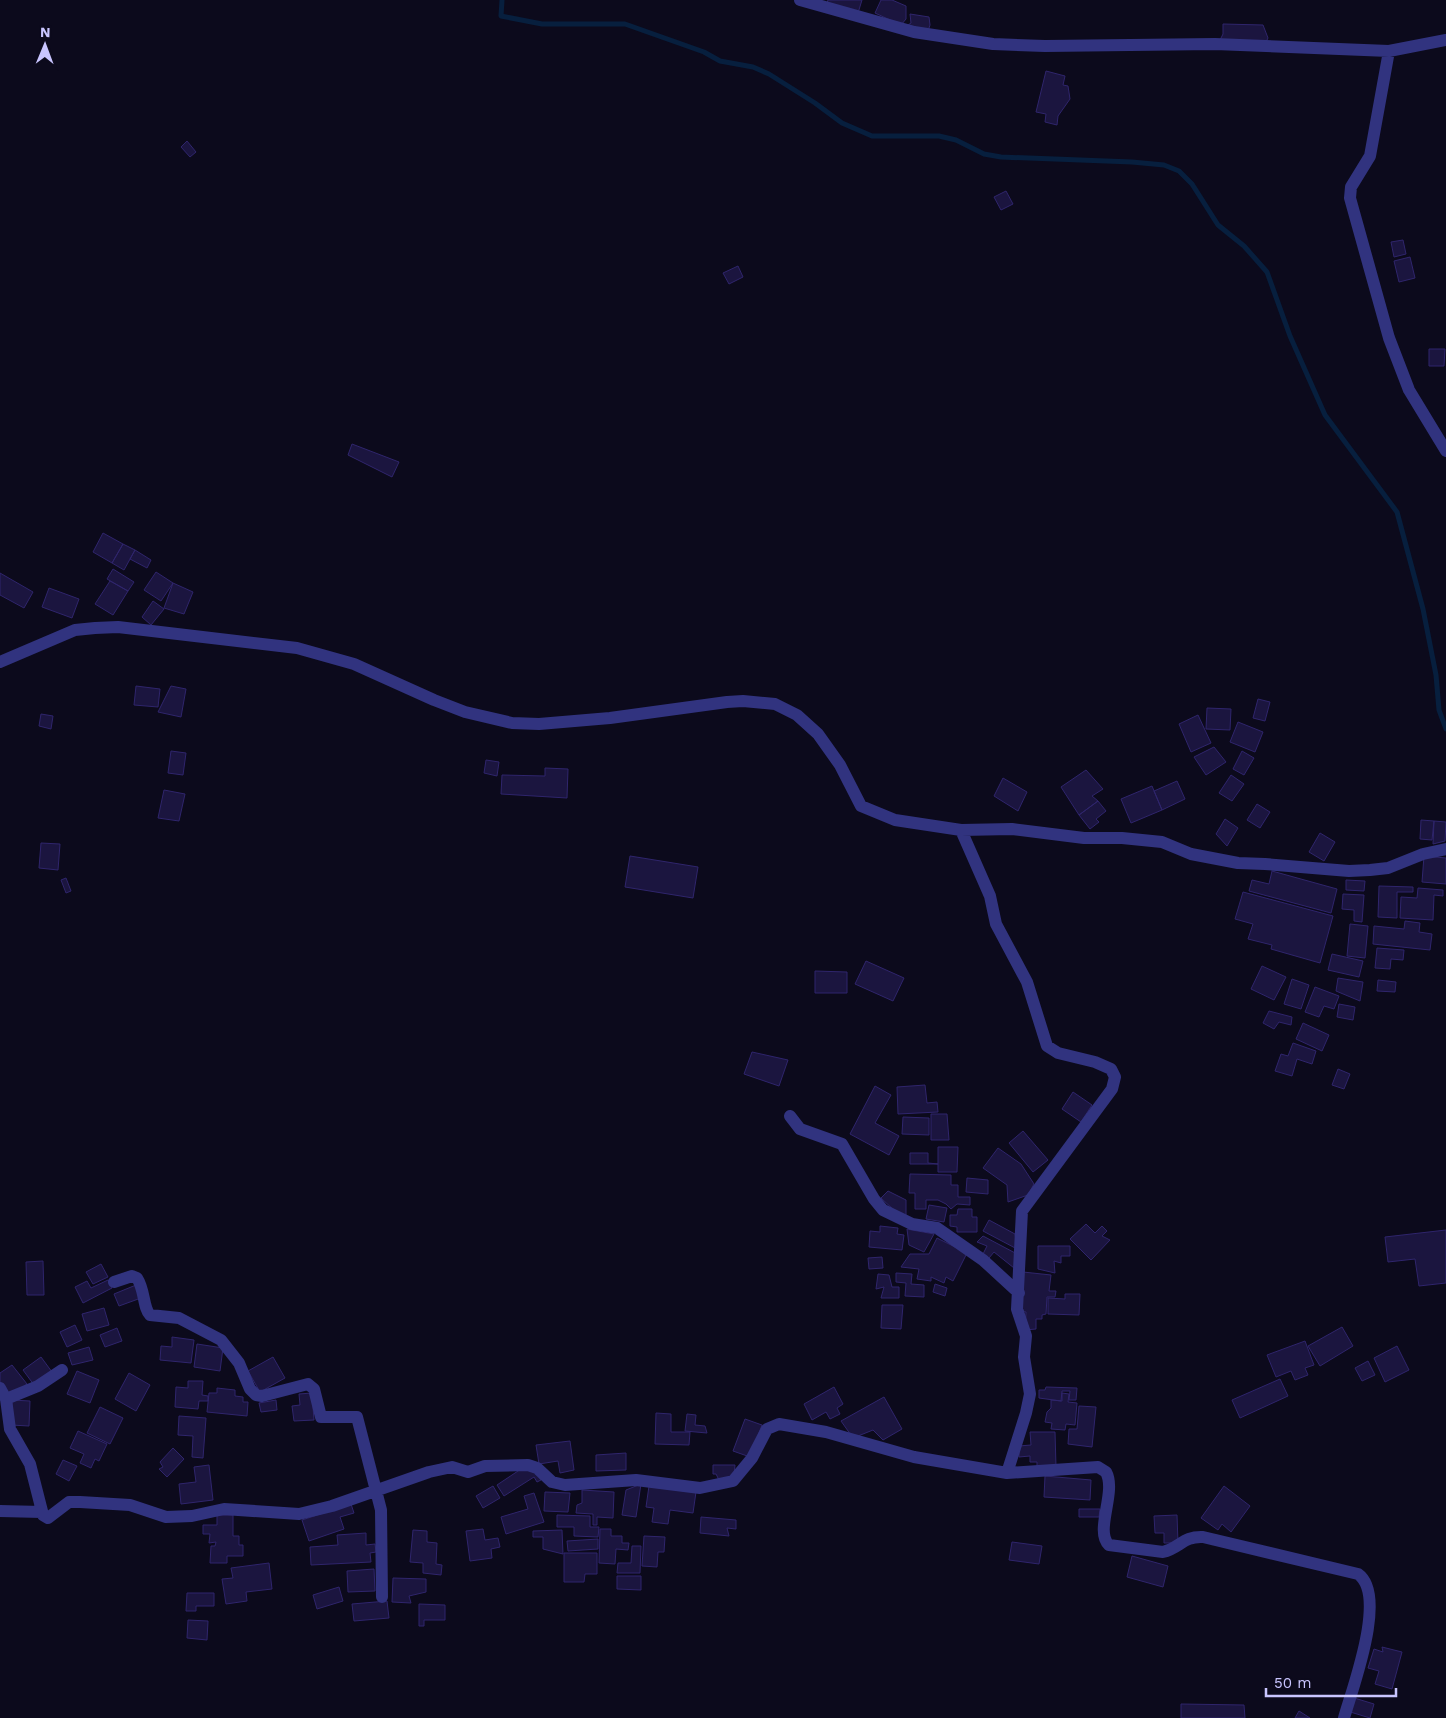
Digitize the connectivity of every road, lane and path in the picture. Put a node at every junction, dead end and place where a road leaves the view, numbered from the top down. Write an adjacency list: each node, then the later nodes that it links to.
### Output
1 (800, 0): 3 (street)
2 (1446, 40): 3 (street)
3 (1388, 51): 4 (street)
4 (1446, 451)
5 (0, 662): 6 (street)
6 (961, 830): 7 (street); 10 (street)
7 (1446, 849)
8 (790, 1116): 10 (street)
9 (114, 1282): 14 (street)
10 (1019, 1293): 13 (street)
11 (62, 1370): 12 (street)
12 (3, 1393): 16 (street)
13 (1007, 1473): 14 (street); 18 (street)
14 (378, 1491): 16 (street); 17 (street)
15 (0, 1512): 16 (street)
16 (42, 1512)
17 (382, 1597)
18 (1344, 1718)

